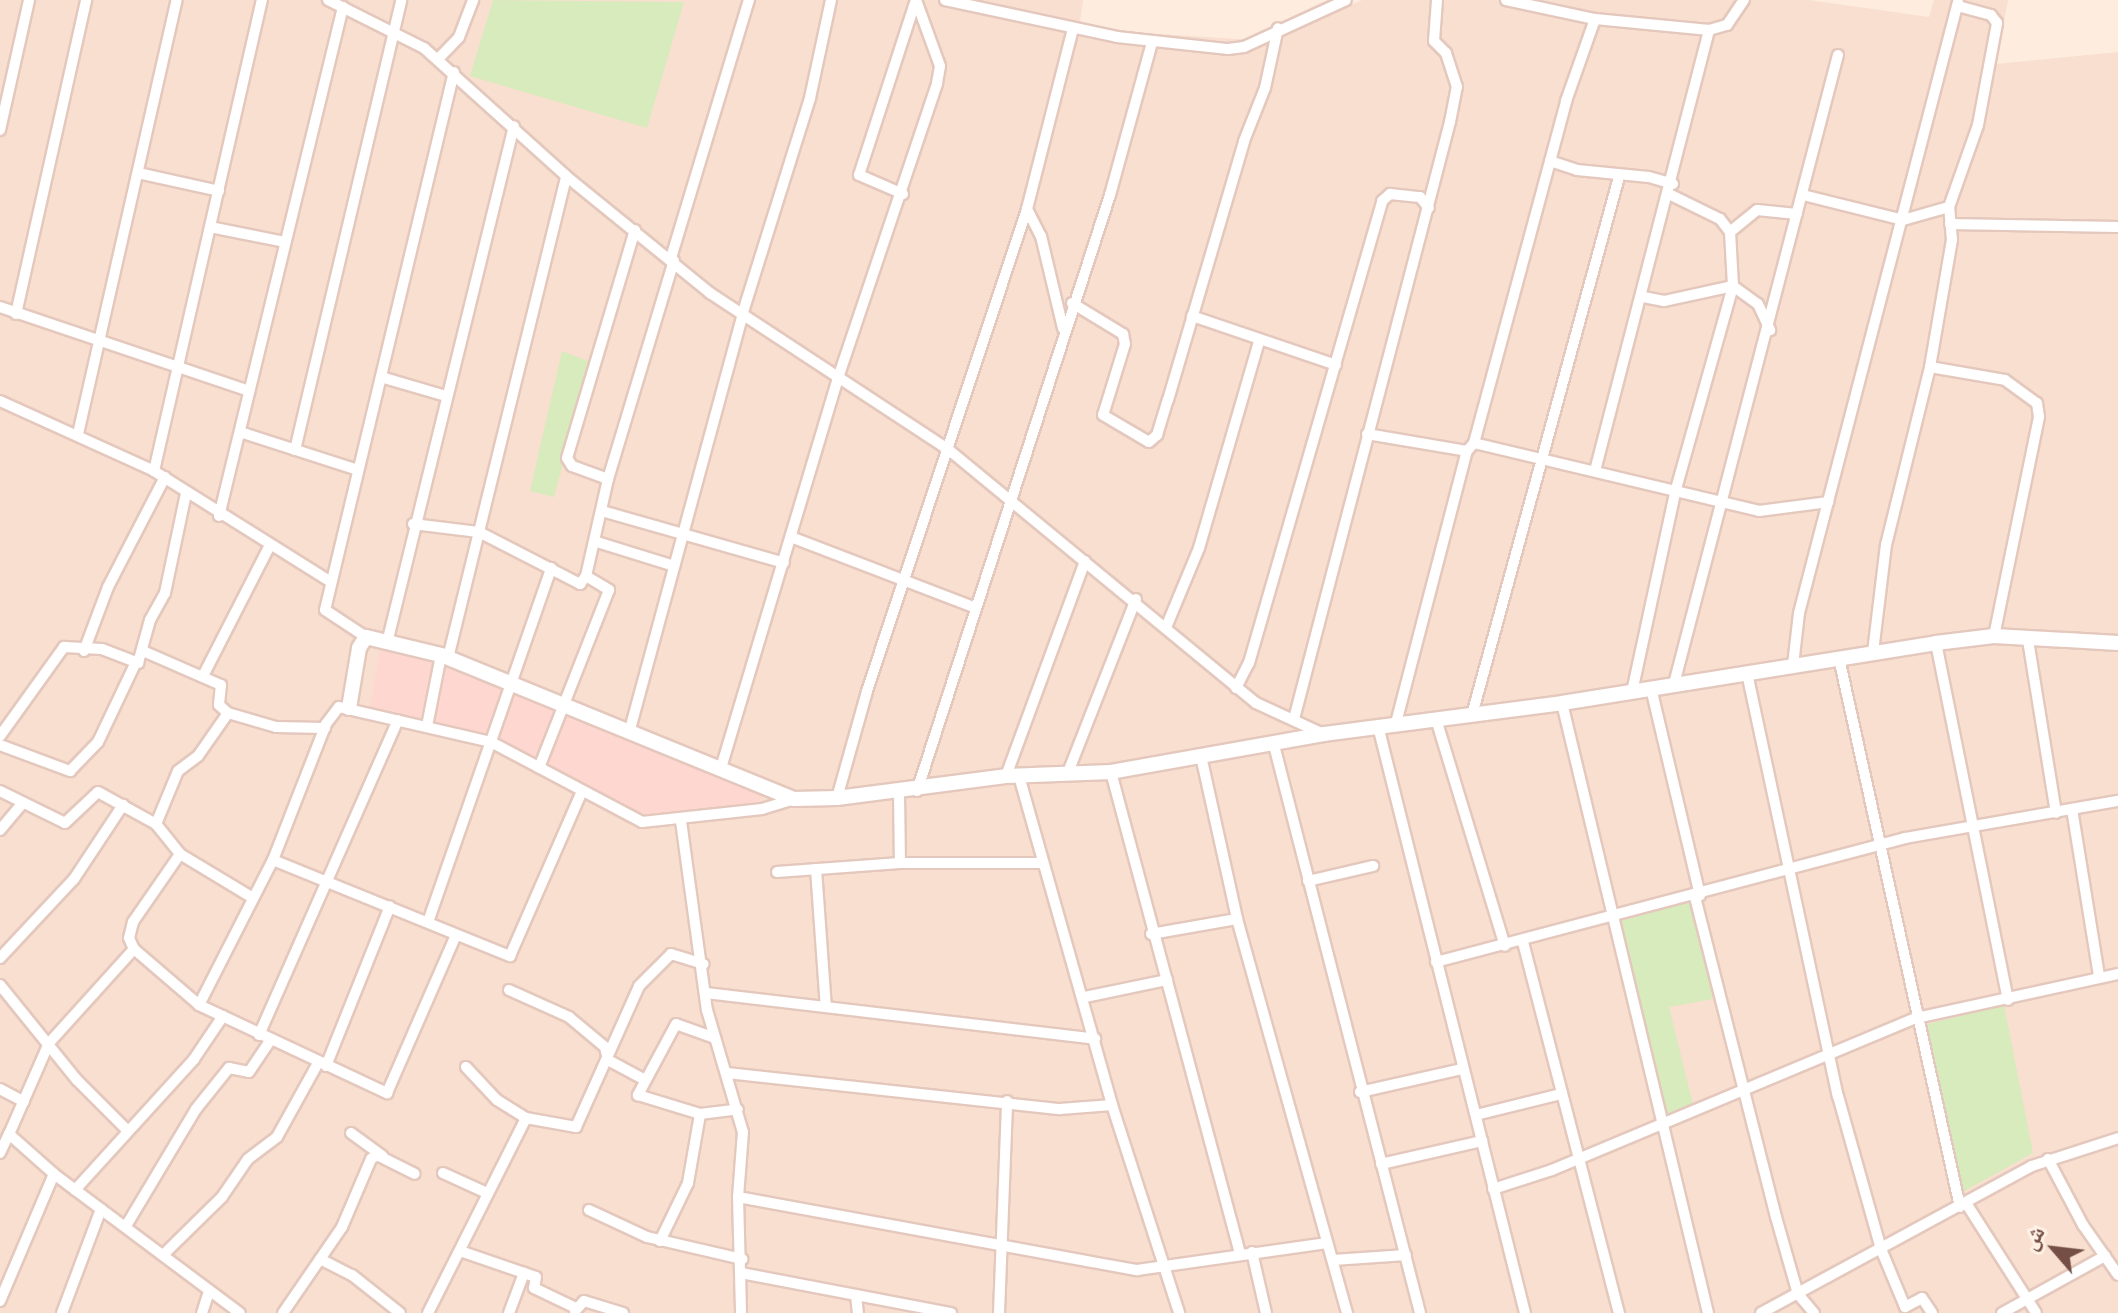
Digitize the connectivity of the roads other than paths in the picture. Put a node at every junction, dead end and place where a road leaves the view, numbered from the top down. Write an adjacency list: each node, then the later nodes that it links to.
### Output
1 (29, 0): 27 (street)
2 (86, 0): 53 (street)
3 (177, 0): 29 (street)
4 (262, 0): 33 (street)
5 (401, 0): 21 (street)
6 (473, 0): 24 (street)
7 (749, 0): 47 (street)
8 (831, 0): 52 (street)
9 (916, 0): 34 (street); 34 (street)
10 (945, 0): 18 (street)
11 (1346, 0): 19 (street)
12 (1437, 0): 37 (street)
13 (1506, 0): 17 (street)
14 (1744, 0): 20 (street)
15 (336, 3): 21 (street); 46 (street)
16 (1958, 3): 36 (street); 40 (street)
17 (1595, 19): 20 (street); 28 (street)
18 (1073, 28): 22 (street); 38 (street)
19 (1278, 28): 22 (street); 54 (street)
20 (1709, 30): 32 (street)
21 (394, 33): 24 (street); 71 (street)
22 (1152, 42): 50 (street)
23 (1838, 55): 35 (street)
24 (438, 59): 25 (street)
25 (454, 72): 26 (street); 63 (street)
26 (514, 126): 30 (street); 65 (street)
27 (0, 130)
28 (1550, 161): 31 (street); 70 (street)
29 (138, 173): 33 (street); 57 (street)
30 (566, 176): 44 (street); 87 (street)
31 (1619, 177): 32 (street); 73 (street)
32 (1672, 190): 45 (street); 49 (street)
33 (219, 191): 42 (street)
34 (903, 194): 62 (street)
35 (1803, 195): 39 (street); 40 (street)
36 (1949, 207): 40 (street); 41 (street)
37 (1429, 208): 59 (street); 69 (street)
38 (1027, 209): 55 (street); 72 (street)
39 (1797, 214): 45 (street); 56 (street)
40 (1903, 220): 82 (street)
41 (1950, 224): 43 (street); 60 (street)
42 (210, 227): 46 (street); 61 (street)
43 (2118, 227)
44 (635, 230): 47 (street); 78 (street)
45 (1730, 232): 48 (street)
46 (285, 242): 64 (street)
47 (672, 259): 52 (street); 78 (street)
48 (1733, 286): 49 (street); 56 (street); 79 (street)
49 (1643, 297): 76 (street)
50 (1072, 303): 54 (street); 55 (street)
51 (0, 307): 53 (street)
52 (743, 312): 62 (street); 88 (street)
53 (16, 314): 57 (street)
54 (1192, 316): 58 (street)
55 (1063, 328): 81 (street)
56 (1770, 330): 83 (street)
57 (99, 340): 61 (street); 68 (street)
58 (1259, 342): 59 (street); 101 (street)
59 (1336, 365): 119 (street)
60 (1930, 367): 102 (street); 110 (street)
61 (179, 371): 64 (street); 75 (street)
62 (839, 375): 72 (street); 89 (street)
63 (381, 377): 65 (street); 74 (street)
64 (249, 391): 67 (street)
65 (446, 396): 86 (street)
66 (0, 403): 68 (street)
67 (240, 432): 71 (street); 85 (street)
68 (78, 434): 75 (street)
69 (1367, 434): 70 (street); 127 (street)
70 (1470, 447): 73 (street); 130 (street)
71 (295, 450): 74 (street)
72 (949, 450): 81 (street); 97 (street)
73 (1544, 459): 76 (street); 126 (street)
74 (358, 470): 98 (street)
75 (154, 471): 77 (street)
76 (1595, 471): 79 (street)
77 (165, 477): 80 (street); 108 (street)
78 (608, 479): 84 (street)
79 (1676, 489): 83 (street); 121 (street)
80 (186, 493): 85 (street); 109 (street)
81 (1009, 497): 92 (street); 100 (street)
82 (1828, 502): 83 (street); 114 (street)
83 (1722, 503): 118 (street)
84 (602, 511): 88 (street); 90 (street)
85 (219, 516): 91 (street)
86 (413, 524): 87 (street); 105 (street)
87 (479, 532): 95 (street); 111 (street)
88 (684, 533): 93 (street); 94 (street)
89 (791, 537): 93 (street); 97 (street)
90 (597, 542): 94 (street); 96 (street)
91 (270, 545): 98 (street); 116 (street)
92 (1085, 561): 99 (street); 145 (street)
93 (784, 563): 142 (street)
94 (674, 566): 134 (street)
95 (551, 568): 96 (street); 117 (street)
96 (586, 576): 123 (street)
97 (905, 581): 100 (street); 150 (street)
98 (331, 582): 103 (street)
99 (1136, 599): 101 (street); 144 (street)
100 (973, 607): 148 (street)
101 (1167, 625): 119 (street)
102 (1994, 636): 104 (street); 106 (street)
103 (366, 637): 105 (street); 124 (street)
104 (2028, 640): 107 (street); 156 (street)
105 (387, 643): 111 (street)
106 (1936, 643): 110 (street); 159 (street)
107 (2118, 643)
108 (84, 651): 113 (street); 136 (street)
109 (143, 651): 113 (street); 116 (street)
110 (1873, 652): 112 (street)
111 (444, 656): 117 (street); 131 (street)
112 (1839, 658): 114 (street); 161 (street)
113 (135, 664): 138 (street)
114 (1793, 665): 115 (street)
115 (1747, 673): 118 (street); 168 (street)
116 (203, 676): 125 (street)
117 (511, 684): 123 (street); 137 (street)
118 (1674, 684): 120 (street)
119 (1236, 688): 127 (street)
120 (1651, 688): 121 (street); 172 (street)
121 (1632, 692): 122 (street)
122 (1562, 703): 126 (street); 175 (street)
123 (565, 706): 134 (street); 141 (street)
124 (349, 708): 129 (street); 133 (street)
125 (228, 713): 133 (street); 158 (street)
126 (1472, 715): 128 (street)
127 (1294, 719): 135 (street)
128 (1436, 719): 130 (street); 181 (street)
129 (398, 720): 131 (street); 171 (street)
130 (1396, 723): 132 (street)
131 (427, 726): 137 (street)
132 (1378, 726): 135 (street); 184 (street)
133 (325, 728): 163 (street)
134 (629, 733): 142 (street)
135 (1324, 734): 139 (street)
136 (0, 736)
137 (491, 742): 141 (street); 177 (street)
138 (0, 745)
139 (1274, 745): 140 (street); 170 (street)
140 (1201, 756): 143 (street); 176 (street)
141 (539, 768): 147 (street)
142 (721, 768): 151 (street)
143 (1111, 772): 144 (street); 178 (street)
144 (1067, 775): 145 (street)
145 (1012, 776): 148 (street); 165 (street)
146 (0, 791): 153 (street)
147 (582, 791): 157 (street); 179 (street)
148 (917, 791): 149 (street)
149 (899, 793): 150 (street); 164 (street)
150 (837, 798): 151 (street)
151 (794, 799): 157 (street)
152 (2118, 801): 155 (street)
153 (23, 803): 154 (street); 160 (street)
154 (123, 805): 158 (street); 183 (street)
155 (2072, 809): 156 (street); 187 (street)
156 (2056, 813): 159 (street)
157 (681, 821): 185 (street)
158 (156, 824): 162 (street)
159 (1971, 826): 161 (street); 193 (street)
160 (0, 830)
161 (1879, 846): 168 (street); 197 (street)
162 (180, 854): 173 (street); 182 (street)
163 (273, 860): 171 (street); 173 (street)
164 (900, 863): 165 (street); 167 (street)
165 (1042, 863): 192 (street)
166 (1373, 866): 170 (street)
167 (816, 869): 169 (street); 195 (street)
168 (1789, 870): 172 (street); 203 (street)
169 (777, 872)
170 (1308, 881): 212 (street)
171 (325, 882): 174 (street); 198 (street)
172 (1698, 896): 175 (street); 211 (street)
173 (253, 898): 194 (street)
174 (390, 906): 177 (street); 205 (street)
175 (1612, 918): 180 (street); 221 (street)
176 (1237, 919): 178 (street); 245 (street)
177 (428, 922): 179 (street)
178 (1151, 934): 188 (street)
179 (456, 935): 205 (street)
180 (1523, 942): 181 (street); 213 (street)
181 (1505, 946): 184 (street)
182 (134, 949): 194 (street); 202 (street)
183 (0, 958)
184 (1436, 962): 207 (street)
185 (703, 964): 191 (street); 204 (street)
186 (2118, 974): 187 (street)
187 (2099, 976): 193 (street)
188 (1167, 980): 192 (street); 247 (street)
189 (0, 985): 202 (street)
190 (509, 990): 204 (street)
191 (706, 993): 195 (street); 199 (street)
192 (1085, 997): 200 (street)
193 (2008, 1000): 197 (street)
194 (199, 1005): 196 (street)
195 (826, 1007): 200 (street)
196 (223, 1016): 198 (street); 222 (street)
197 (1916, 1018): 203 (street); 239 (street)
198 (259, 1035): 201 (street)
199 (715, 1038): 208 (street); 209 (street)
200 (1095, 1039): 216 (street)
201 (270, 1041): 205 (street); 242 (street)
202 (49, 1043): 215 (street); 222 (street)
203 (1829, 1052): 211 (street); 246 (street)
204 (608, 1060): 209 (street); 220 (street)
205 (322, 1064): 250 (street)
206 (466, 1067): 220 (street)
207 (1462, 1069): 212 (street); 219 (street)
208 (727, 1073): 214 (street); 217 (street)
209 (645, 1080): 218 (street)
210 (0, 1089): 215 (street)
211 (1747, 1091): 221 (street); 261 (street)
212 (1360, 1092): 231 (street)
213 (1561, 1094): 219 (street); 230 (street)
214 (1007, 1101): 216 (street); 244 (street)
215 (24, 1102): 224 (street)
216 (1112, 1105): 256 (street)
217 (738, 1109): 218 (street); 238 (street)
218 (700, 1114): 243 (street)
219 (1476, 1115): 226 (street)
220 (526, 1118): 237 (street)
221 (1662, 1124): 230 (street); 284 (street)
222 (127, 1130): 236 (street)
223 (351, 1133): 228 (street)
224 (9, 1134): 227 (street); 233 (street)
225 (2118, 1138): 229 (street)
226 (1482, 1141): 231 (street); 235 (street)
227 (0, 1153)
228 (382, 1158): 234 (street); 253 (street)
229 (2048, 1159): 239 (street); 252 (street)
230 (1577, 1160): 235 (street); 283 (street)
231 (1381, 1164): 251 (street)
232 (443, 1173): 237 (street)
233 (54, 1174): 236 (street); 264 (street)
234 (415, 1174)
235 (1493, 1189): 282 (street)
236 (75, 1190): 240 (street)
237 (487, 1193): 248 (street)
238 (738, 1197): 244 (street); 254 (street)
239 (1963, 1205): 246 (street); 263 (street)
240 (101, 1209): 242 (street); 266 (street)
241 (589, 1210): 243 (street)
242 (126, 1226): 250 (street)
243 (660, 1241): 254 (street)
244 (1001, 1242): 256 (street); 277 (street)
245 (1327, 1243): 249 (street); 255 (street)
246 (1881, 1249): 261 (street); 287 (street)
247 (1239, 1251): 249 (street); 256 (street)
248 (463, 1252): 257 (street); 271 (street)
249 (1252, 1252): 279 (street)
250 (163, 1255): 260 (street)
251 (1406, 1255): 255 (street); 281 (street)
252 (2105, 1256): 259 (street); 263 (street)
253 (320, 1259): 269 (street); 270 (street)
254 (742, 1259): 258 (street)
255 (1333, 1260): 280 (street)
256 (1165, 1265): 278 (street)
257 (524, 1273): 265 (street); 272 (street)
258 (741, 1273): 262 (street); 274 (street)
259 (2118, 1275)
260 (209, 1291): 267 (street); 268 (street)
261 (1798, 1294): 285 (street); 286 (street)
262 (856, 1295): 275 (street); 276 (street)
263 (2025, 1300): 288 (street); 289 (street)
264 (0, 1301)
265 (576, 1311): 273 (street)
266 (62, 1313)
267 (202, 1313)
268 (240, 1313)
269 (283, 1313)
270 (400, 1313)
271 (428, 1313)
272 (509, 1313)
273 (623, 1313)
274 (741, 1313)
275 (858, 1313)
276 (951, 1313)
277 (999, 1313)
278 (1179, 1313)
279 (1266, 1313)
280 (1347, 1313)
281 (1420, 1313)
282 (1525, 1313)
283 (1619, 1313)
284 (1708, 1313)
285 (1761, 1313)
286 (1814, 1313)
287 (1932, 1313)
288 (2002, 1313)
289 (2036, 1313)

